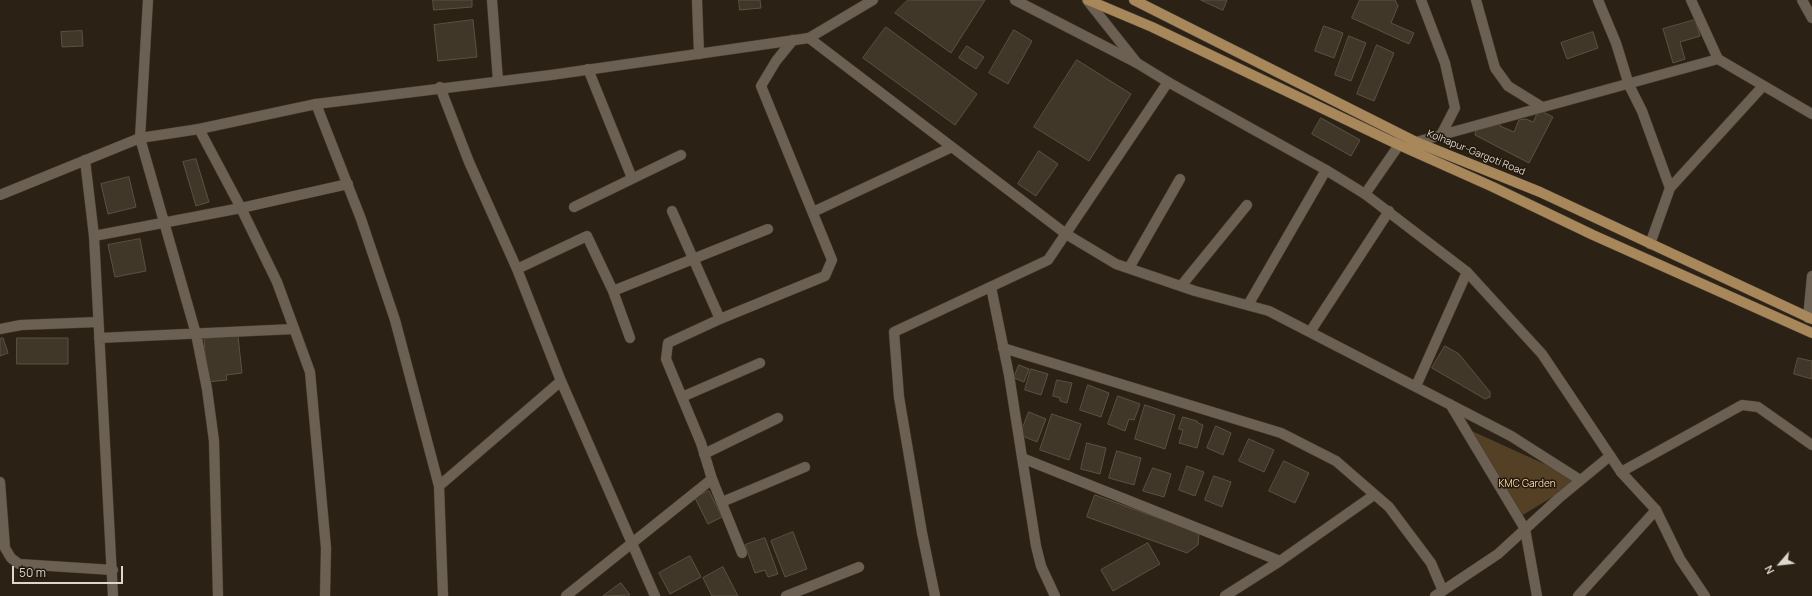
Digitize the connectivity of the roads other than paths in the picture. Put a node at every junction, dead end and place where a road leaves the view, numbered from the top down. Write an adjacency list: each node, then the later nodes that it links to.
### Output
1 (148, 0): 31 (street)
2 (492, 0): 20 (street)
3 (697, 0): 16 (street)
4 (873, 0): 14 (street)
5 (1015, 0): 18 (street)
6 (1087, 0): 18 (street); 33 (main road)
7 (1134, 0): 29 (main road, Kolhapur-Gargoti Road)
8 (1421, 0): 30 (street)
9 (1476, 0): 26 (street)
10 (1598, 0): 22 (street)
11 (1690, 0): 17 (street)
12 (1802, 0): 13 (street)
13 (1812, 18)
14 (809, 38): 15 (street); 34 (street)
15 (793, 40): 16 (street); 49 (street)
16 (699, 54): 19 (street)
17 (1718, 59): 22 (street); 23 (street)
18 (1137, 63): 21 (street)
19 (588, 69): 20 (street); 38 (street)
20 (498, 81): 24 (street)
21 (1168, 82): 37 (street); 52 (street)
22 (1629, 85): 26 (street); 41 (street)
23 (1763, 86): 27 (street); 41 (street)
24 (440, 87): 25 (street); 57 (street)
25 (316, 104): 28 (street); 40 (street)
26 (1542, 106): 30 (street)
27 (1812, 114)
28 (199, 129): 31 (street); 46 (street)
29 (1401, 133): 32 (main road, Kolhapur-Gargoti Road); 33 (street)
30 (1441, 135): 32 (street)
31 (140, 138): 36 (street); 50 (street)
32 (1416, 142): 54 (main road, Kolhapur-Gargoti Road)
33 (1399, 145): 42 (street); 70 (main road)
34 (952, 147): 49 (street); 52 (street)
35 (681, 155): 38 (street)
36 (85, 160): 43 (street); 53 (street)
37 (1326, 170): 42 (street); 63 (street)
38 (632, 178): 45 (street)
39 (1180, 179): 56 (street)
40 (348, 184): 46 (street); 90 (street)
41 (1670, 188): 54 (street)
42 (1365, 194): 48 (street)
43 (0, 195)
44 (1247, 205): 60 (street)
45 (574, 207)
46 (241, 208): 50 (street); 68 (street)
47 (672, 211): 55 (street)
48 (1388, 211): 58 (street); 69 (street)
49 (813, 212): 65 (street)
50 (164, 222): 53 (street); 71 (street)
51 (768, 229): 55 (street)
52 (1066, 234): 56 (street); 61 (street)
53 (94, 236): 66 (street)
54 (1650, 244): 64 (main road, Kolhapur-Gargoti Road)
55 (694, 259): 62 (street); 65 (street)
56 (1129, 268): 60 (street)
57 (517, 269): 62 (street); 76 (street)
58 (1467, 272): 77 (street); 83 (street)
59 (1812, 276): 64 (street)
60 (1181, 286): 63 (street)
61 (991, 287): 74 (street); 108 (street)
62 (613, 291): 73 (street)
63 (1248, 305): 69 (street)
64 (1810, 318)
65 (720, 319): 78 (street)
66 (98, 322): 67 (street); 72 (street)
67 (0, 329)
68 (294, 330): 71 (street); 103 (street)
69 (1310, 332): 77 (street)
70 (1812, 333)
71 (196, 334): 72 (street); 102 (street)
72 (99, 338): 99 (street)
73 (630, 338)
74 (1003, 348): 84 (street); 91 (street)
75 (760, 363): 78 (street)
76 (561, 381): 90 (street); 95 (street)
77 (1416, 386): 79 (street)
78 (682, 397): 82 (street)
79 (1450, 404): 88 (street); 94 (street)
80 (778, 418): 82 (street)
81 (1812, 445): 86 (street)
82 (704, 454): 87 (street)
83 (1610, 456): 86 (street); 88 (street)
84 (1022, 458): 97 (street); 109 (street)
85 (805, 467): 92 (street)
86 (1621, 472): 93 (street)
87 (712, 479): 92 (street); 95 (street)
88 (1580, 480): 94 (street)
89 (0, 482): 99 (street)
90 (439, 486): 104 (street)
91 (1374, 495): 97 (street); 100 (street)
92 (722, 502): 96 (street)
93 (1656, 510): 112 (street); 113 (street)
94 (1525, 529): 100 (street); 111 (street)
95 (632, 543): 105 (street); 106 (street)
96 (742, 553)
97 (1280, 561): 110 (street)
98 (858, 567): 107 (street)
99 (113, 570): 101 (street)
100 (1439, 593)
101 (113, 596)
102 (218, 596)
103 (325, 596)
104 (443, 596)
105 (566, 596)
106 (655, 596)
107 (786, 596)
108 (935, 596)
109 (1055, 596)
110 (1225, 596)
111 (1537, 596)
112 (1578, 596)
113 (1705, 596)

